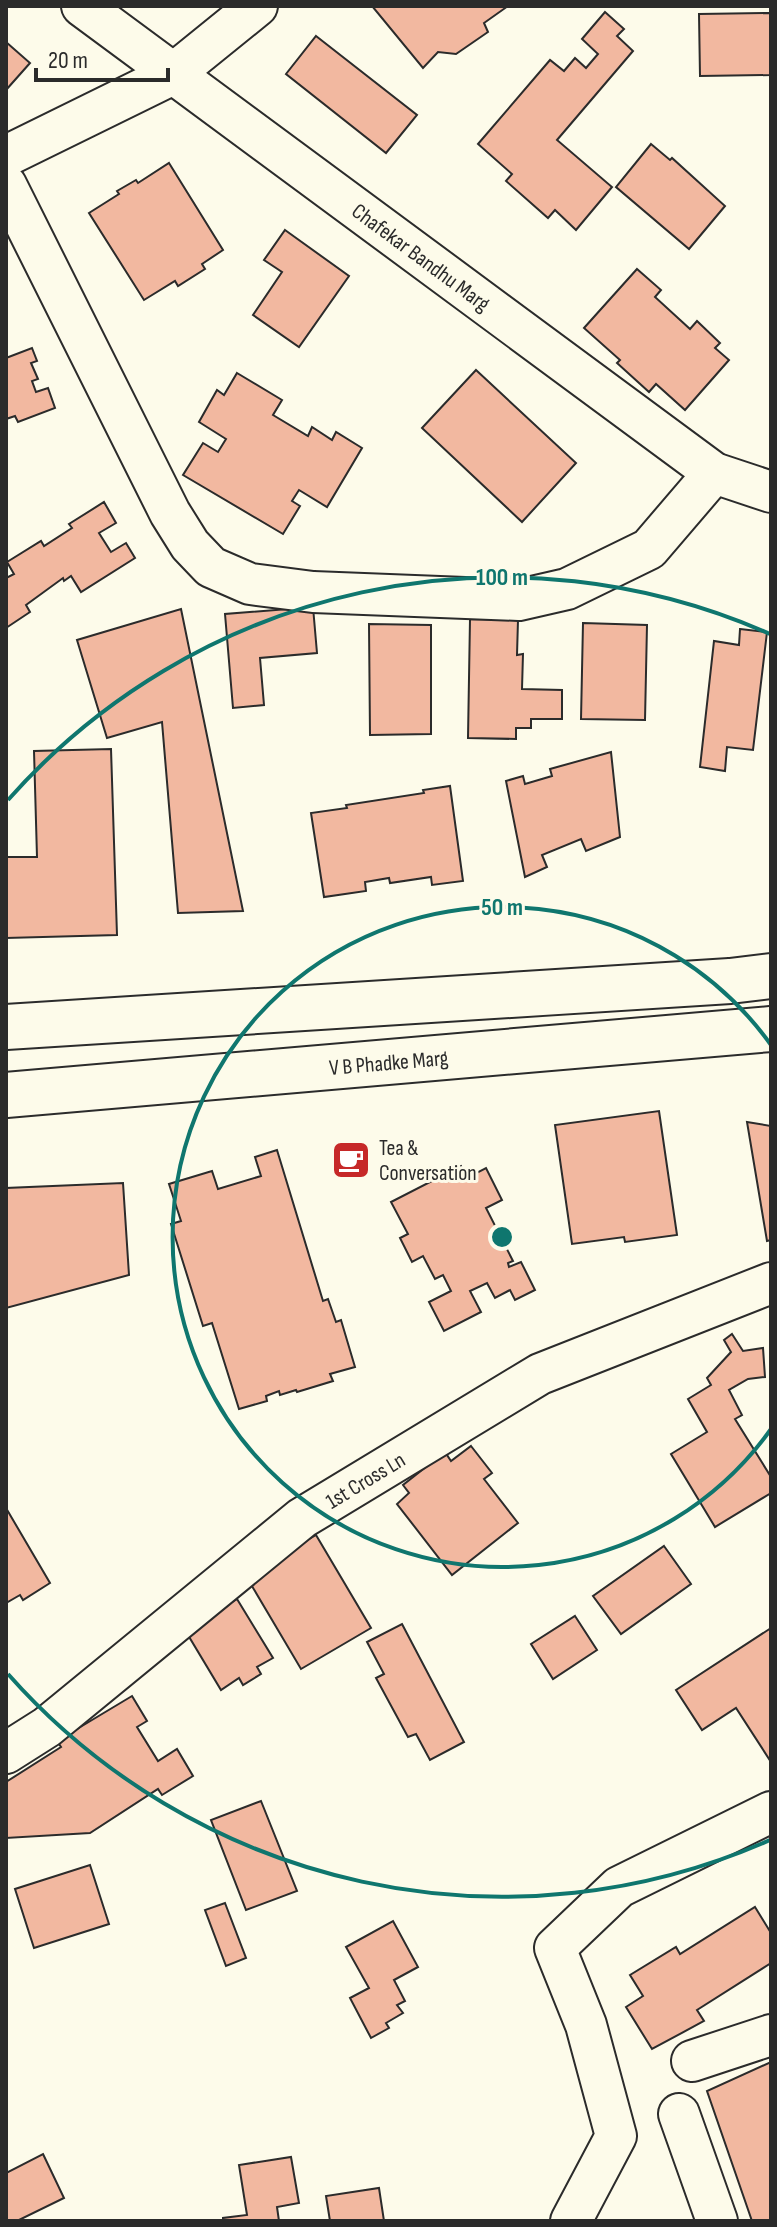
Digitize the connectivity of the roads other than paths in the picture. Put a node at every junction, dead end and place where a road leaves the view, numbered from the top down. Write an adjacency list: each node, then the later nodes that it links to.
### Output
1 (82, 6): 3 (street, Chafekar Bandhu Marg)
2 (257, 6): 3 (street)
3 (173, 74): 4 (street); 6 (street, Chafekar Bandhu Marg)
4 (6, 156)
5 (6, 185): 6 (street)
6 (714, 473): 7 (street, Chafekar Bandhu Marg)
7 (771, 492)
8 (771, 976): 9 (street)
9 (6, 1027)
10 (771, 1029): 11 (street, V B Phadke Marg)
11 (6, 1095)
12 (771, 1283): 13 (street, 1st Cross Ln)
13 (6, 1753)
14 (771, 1812): 18 (street)
15 (771, 2035): 16 (street)
16 (692, 2061)
17 (679, 2114): 19 (street)
18 (571, 2221)
19 (717, 2221)

